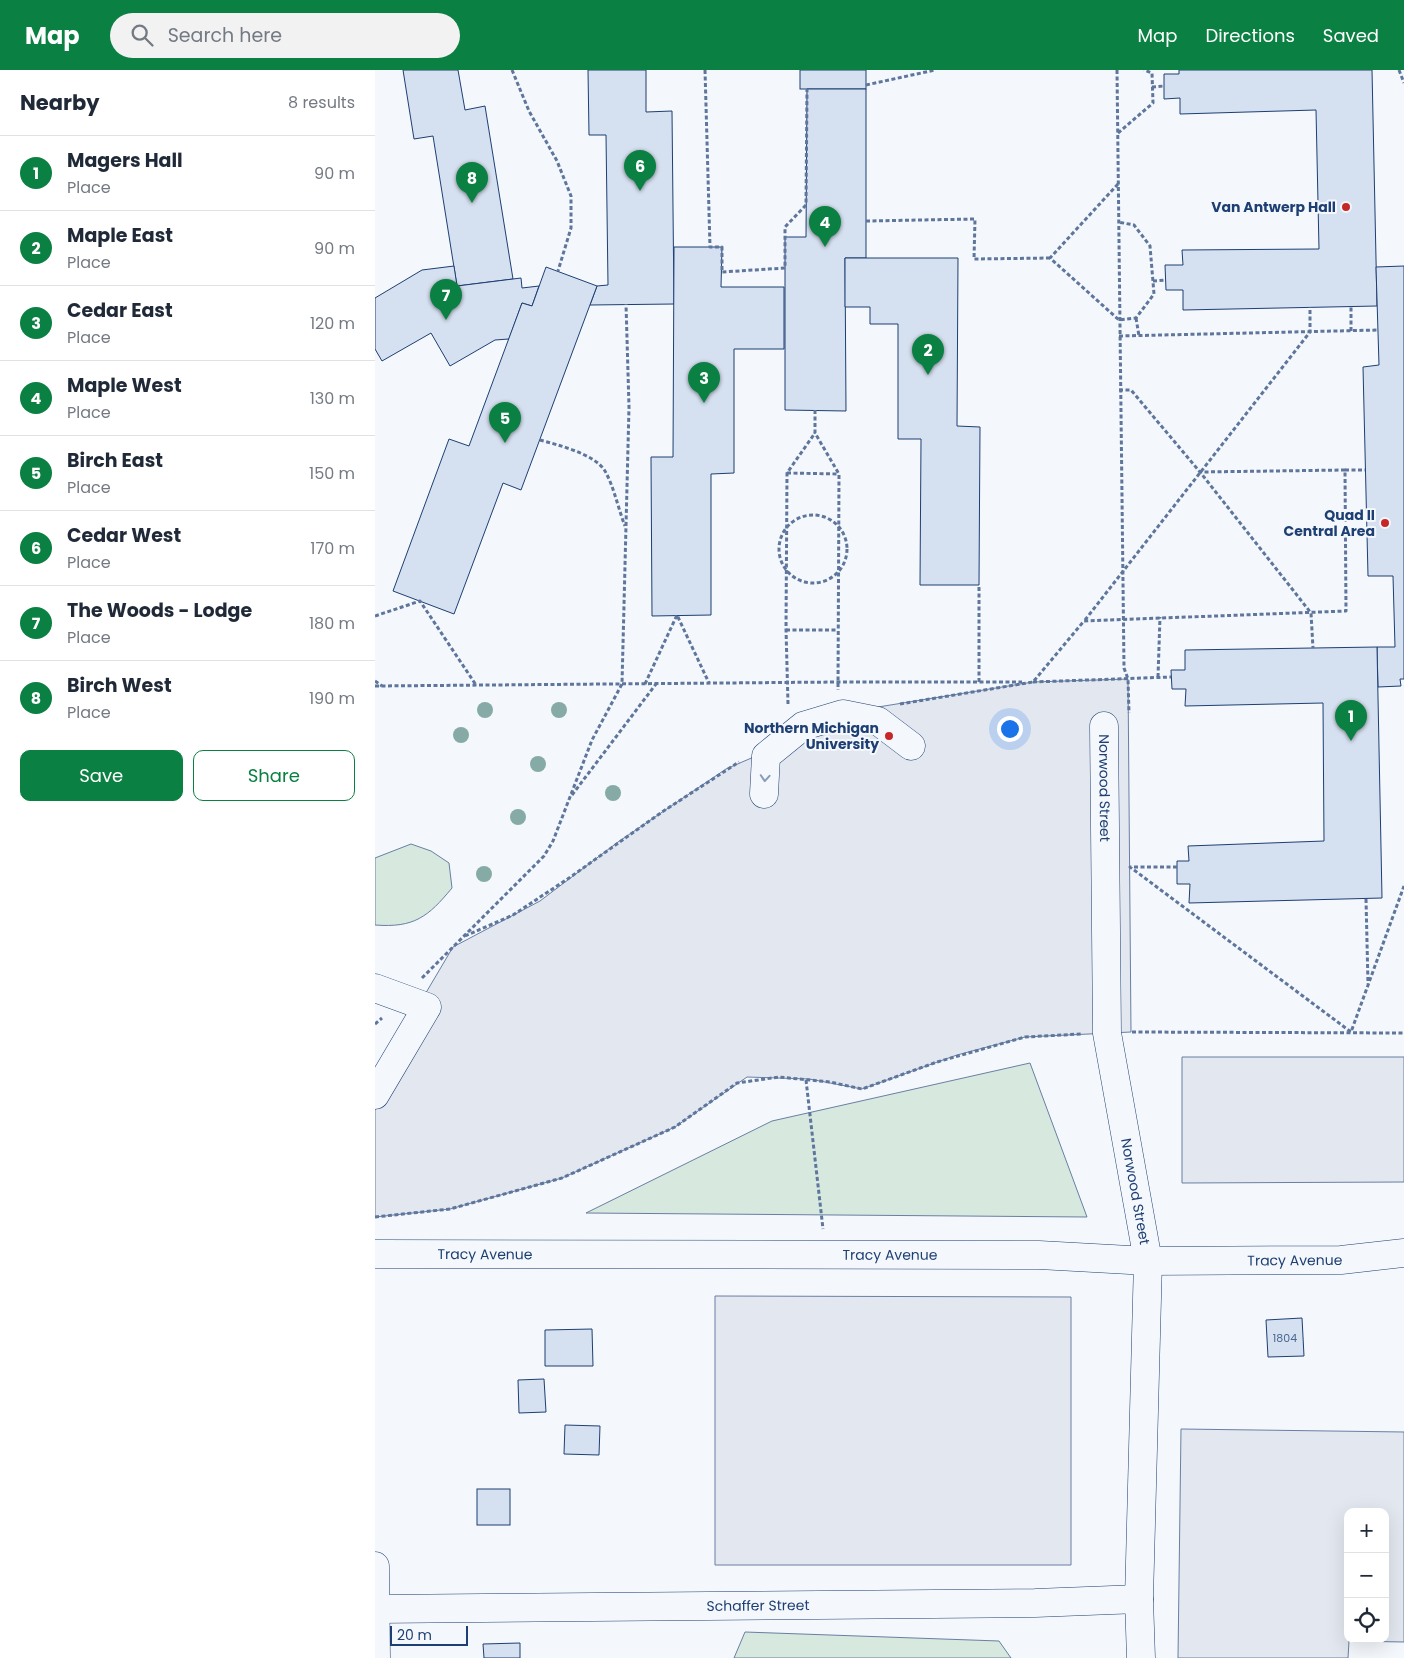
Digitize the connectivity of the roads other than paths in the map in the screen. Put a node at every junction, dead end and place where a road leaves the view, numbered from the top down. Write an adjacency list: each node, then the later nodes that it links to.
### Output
1 (1117, 722): 8 (street, Norwood Street)
2 (911, 746): 3 (street, one-way to 3)
3 (764, 794)
4 (375, 988): 5 (street)
5 (375, 1095)
6 (1404, 1253): 8 (street, Tracy Avenue)
7 (375, 1254): 8 (street, Tracy Avenue)
8 (1148, 1261): 10 (street, Norwood Street)
9 (375, 1566): 11 (street)
10 (1139, 1600): 11 (street, Schaffer Street); 13 (street, Norwood Street)
11 (377, 1609): 12 (street)
12 (376, 1658)
13 (1141, 1658)

